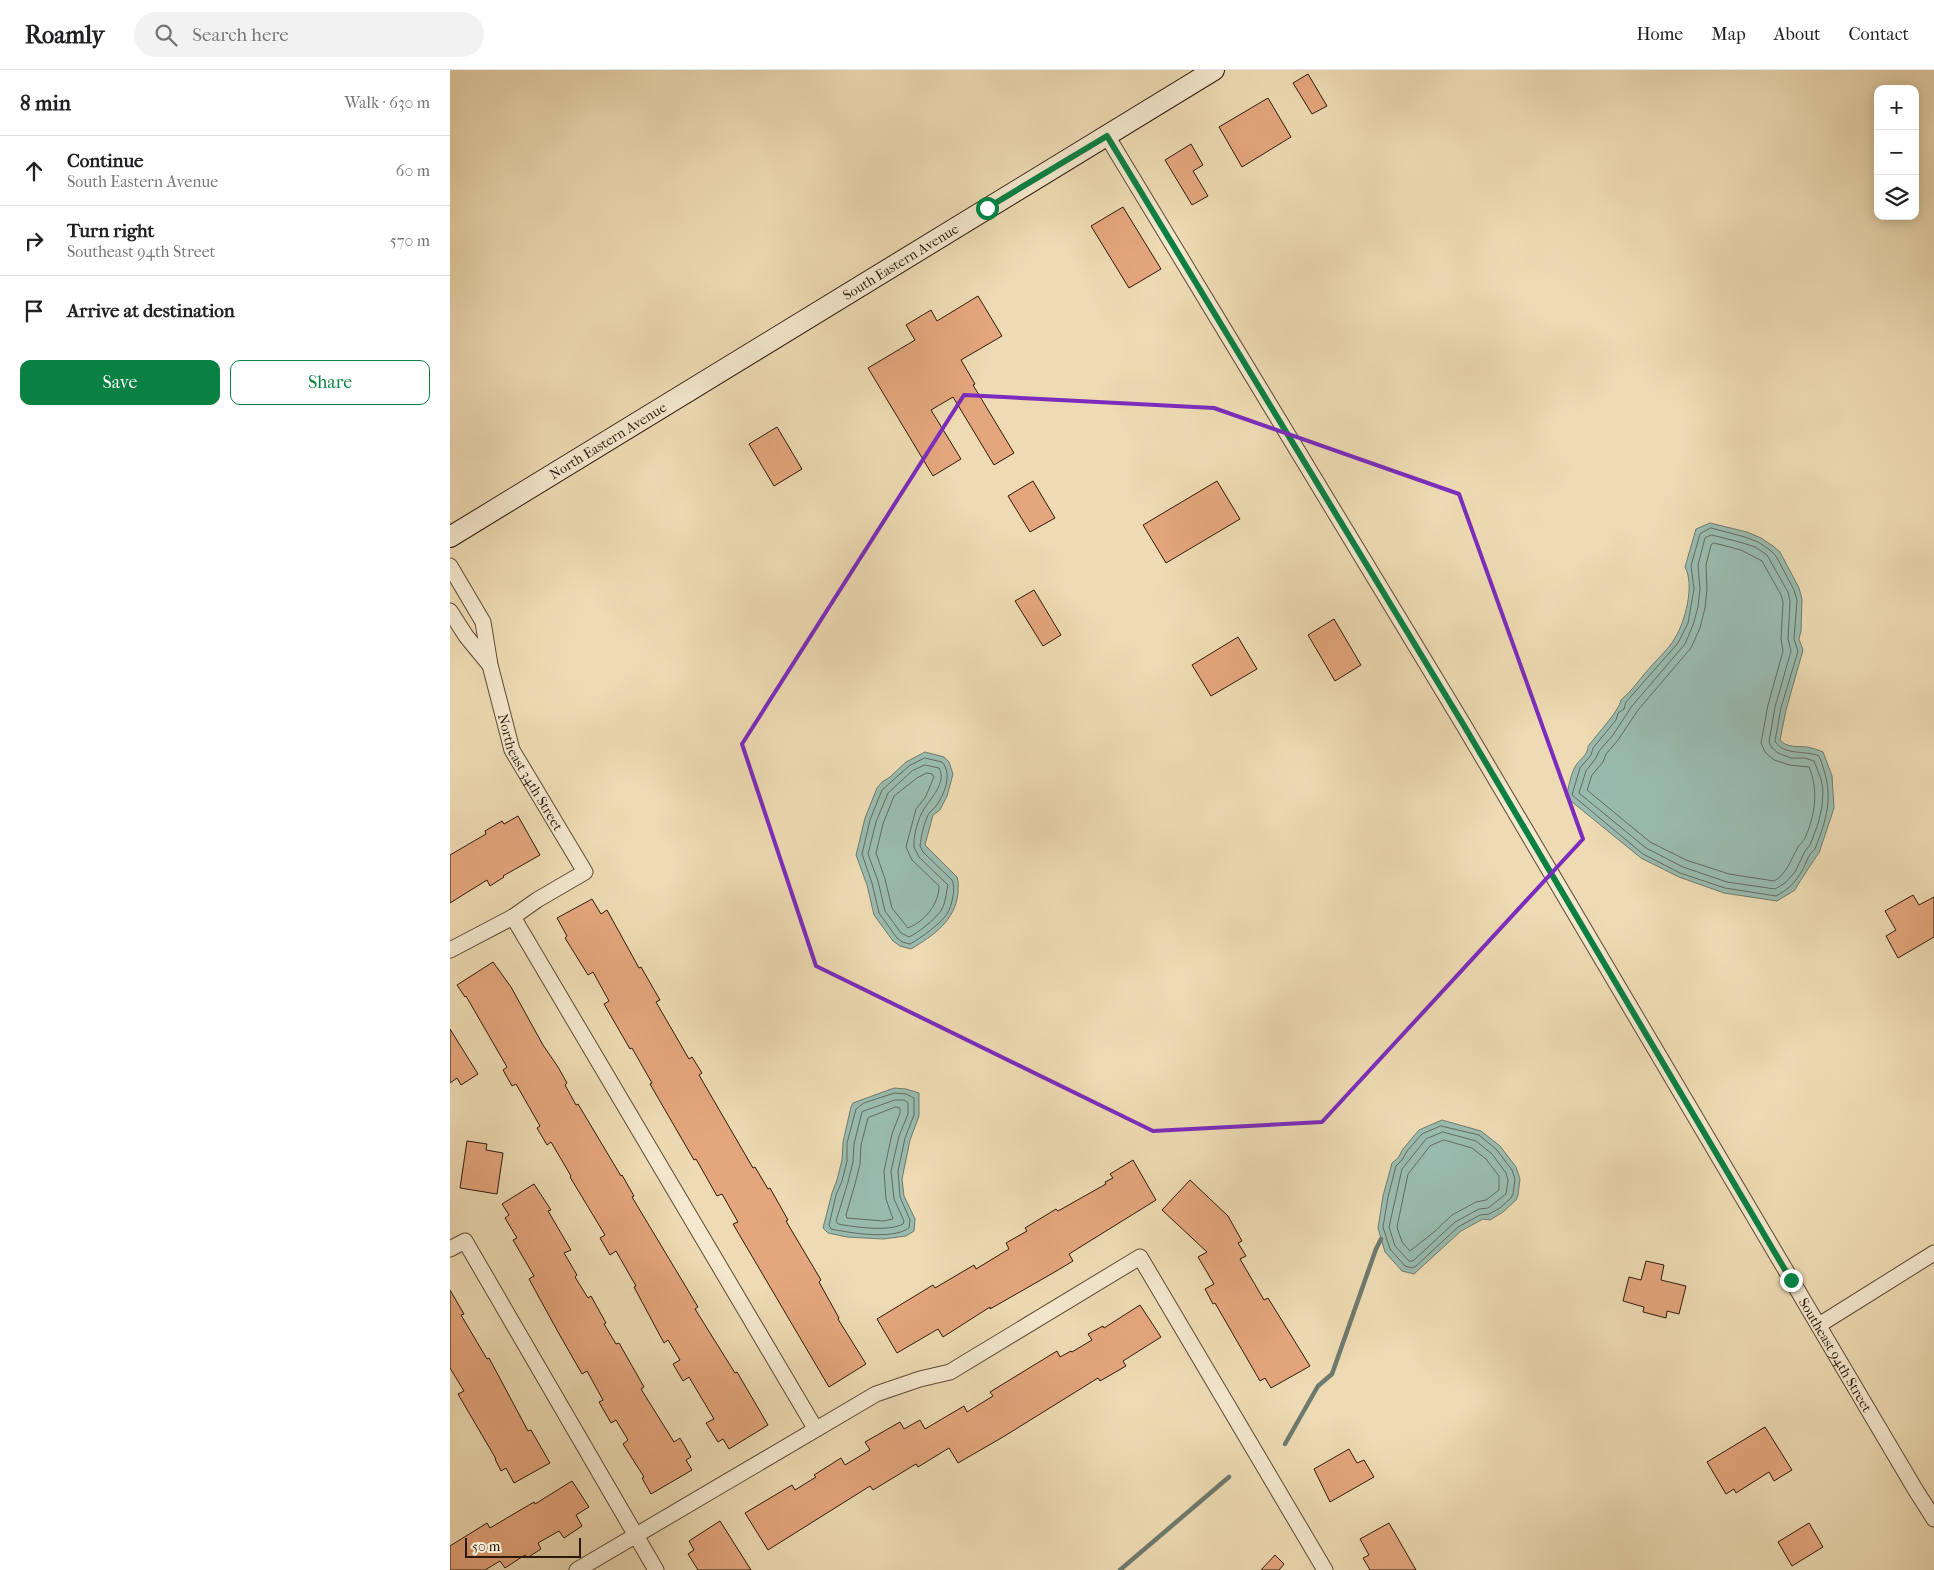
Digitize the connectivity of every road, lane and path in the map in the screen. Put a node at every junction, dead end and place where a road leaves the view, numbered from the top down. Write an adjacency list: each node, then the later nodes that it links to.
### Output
1 (1214, 70): 2 (main road, South Eastern Avenue)
2 (1107, 136): 3 (main road, South Eastern Avenue); 12 (street, Southeast 94th Street)
3 (765, 343): 4 (main road, North Eastern Avenue)
4 (450, 537)
5 (450, 566): 7 (street, Northeast 34th Street)
6 (450, 611): 7 (street, Northeast 34th Street)
7 (490, 666): 8 (street, Northeast 34th Street)
8 (513, 917): 9 (street); 13 (street)
9 (450, 950)
10 (450, 1249): 15 (street)
11 (1934, 1253): 12 (street)
12 (1818, 1326): 14 (street, Southeast 94th Street)
13 (815, 1428): 15 (street); 18 (street)
14 (1934, 1519)
15 (635, 1536): 16 (street); 17 (street)
16 (577, 1570)
17 (656, 1570)
18 (1325, 1570)

